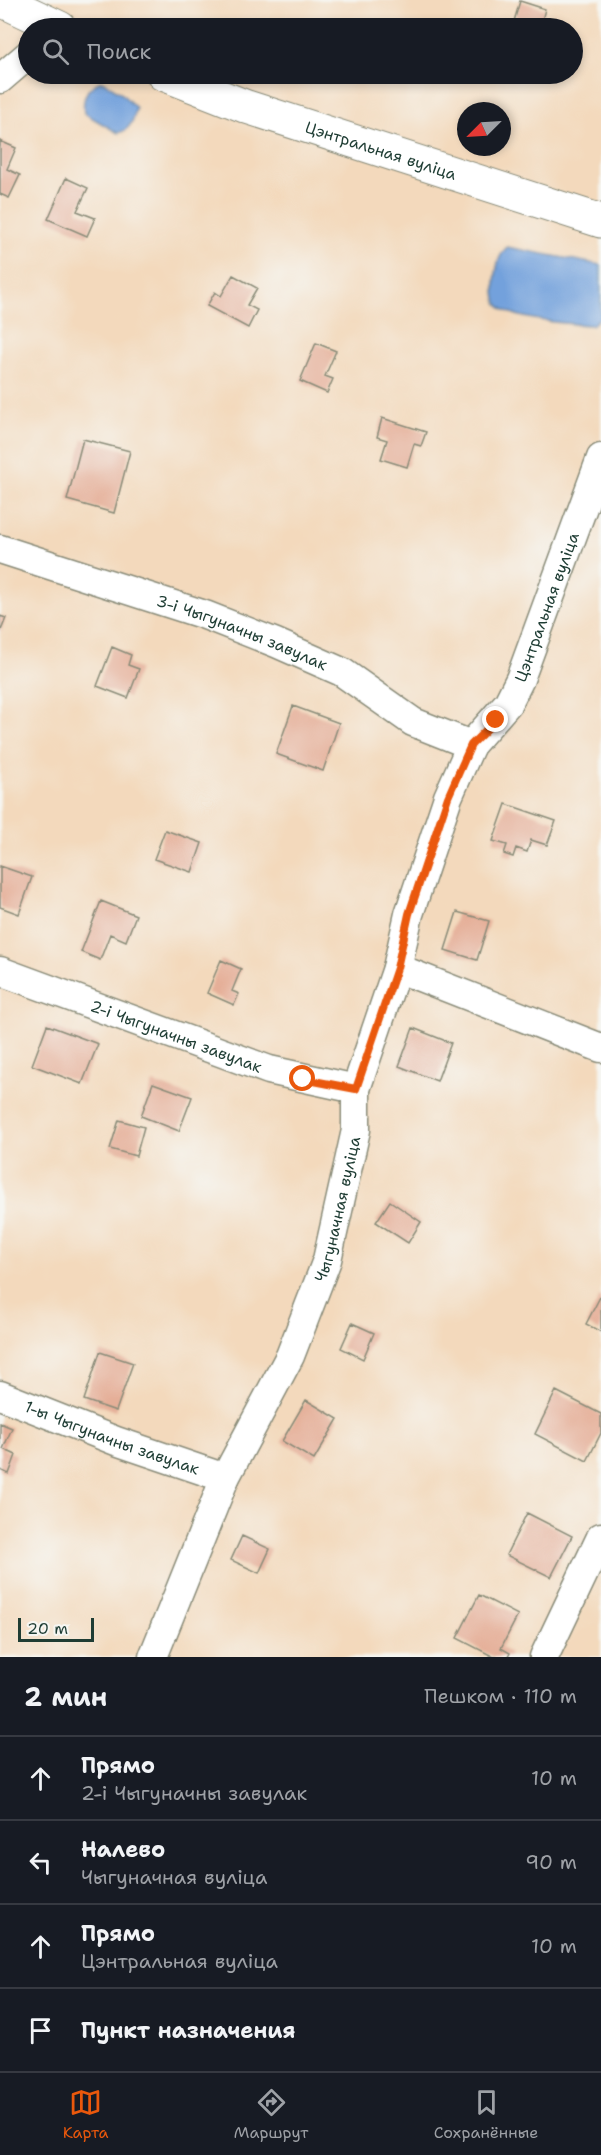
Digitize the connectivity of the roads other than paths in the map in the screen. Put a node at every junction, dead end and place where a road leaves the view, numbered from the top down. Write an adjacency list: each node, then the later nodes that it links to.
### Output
1 (2, 0): 2 (street)
2 (39, 18)
3 (18, 64): 4 (street)
4 (0, 79)
5 (189, 84): 6 (street, Цэнтральная вуліца)
6 (601, 220)
7 (601, 458): 9 (street, Цэнтральная вуліца)
8 (0, 549): 9 (street, 3-і Чыгуначны завулак)
9 (471, 745): 10 (street, Чыгуначная вуліца)
10 (397, 968): 12 (street); 13 (street, Чыгуначная вуліца)
11 (0, 971): 13 (street, 2-і Чыгуначны завулак)
12 (601, 1048)
13 (356, 1089): 15 (street, Чыгуначная вуліца)
14 (0, 1395): 15 (street, 1-ы Чыгуначны завулак)
15 (225, 1478): 17 (street, Чыгуначная вуліца)
16 (601, 1537): 18 (street)
17 (153, 1657)
18 (544, 1657)

